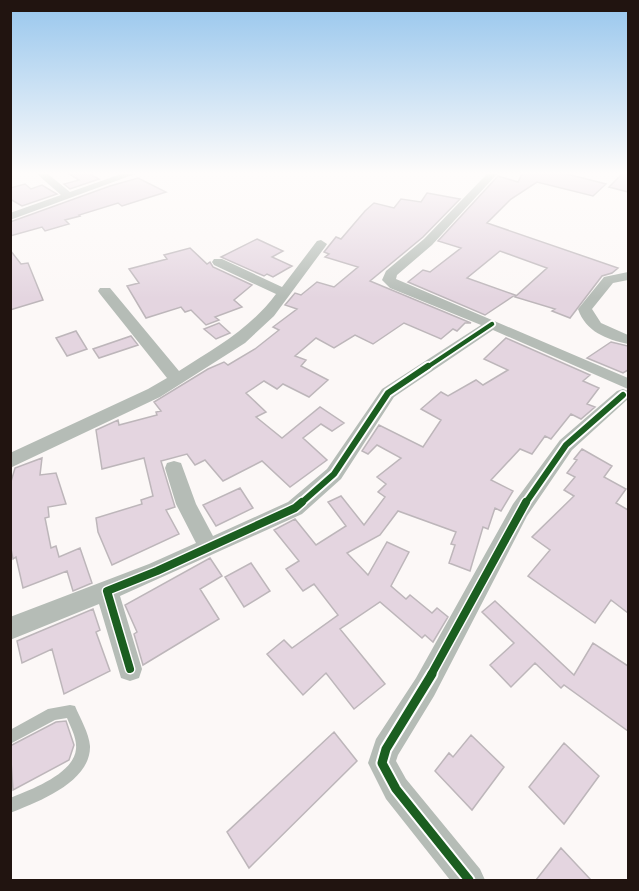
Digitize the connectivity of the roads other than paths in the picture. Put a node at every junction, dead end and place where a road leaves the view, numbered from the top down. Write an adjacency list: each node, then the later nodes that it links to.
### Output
1 (454, 216): 7 (street)
2 (321, 244): 6 (street)
3 (218, 262): 6 (street)
4 (628, 276): 8 (street)
5 (105, 291): 9 (street)
6 (283, 292): 9 (street)
7 (492, 324): 10 (street); 13 (street)
8 (628, 340)
9 (176, 378): 11 (street)
10 (626, 390): 19 (street)
11 (10, 461)
12 (174, 468): 13 (street)
13 (208, 547): 14 (street)
14 (107, 591): 15 (street); 16 (street)
15 (10, 629)
16 (130, 669)
17 (10, 738): 18 (lane)
18 (10, 806)
19 (470, 880)

